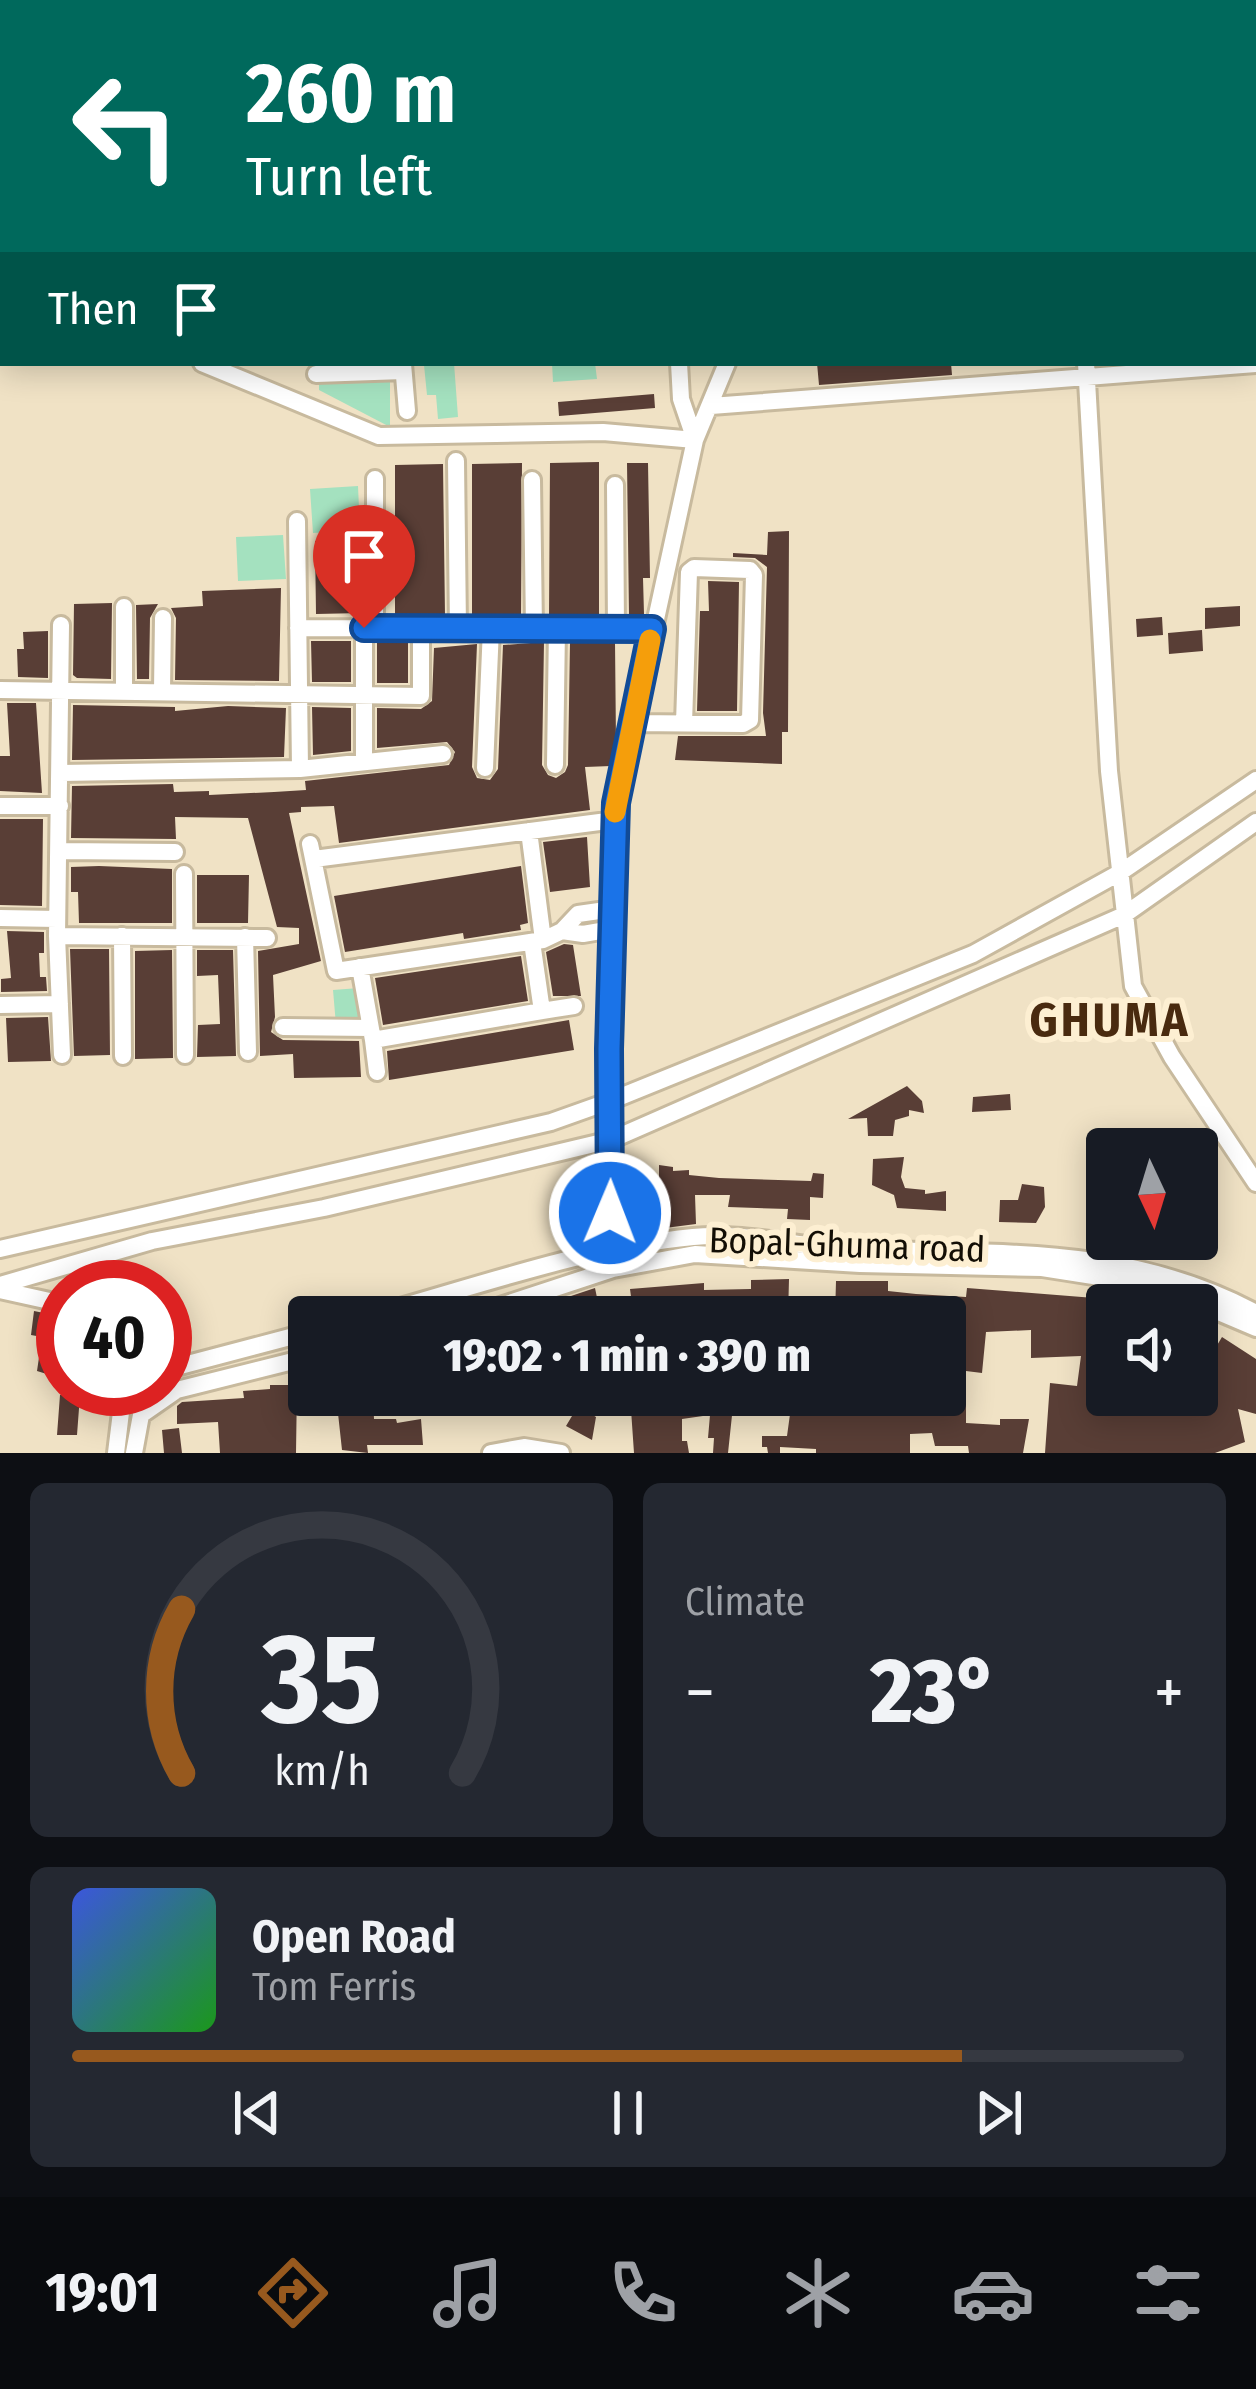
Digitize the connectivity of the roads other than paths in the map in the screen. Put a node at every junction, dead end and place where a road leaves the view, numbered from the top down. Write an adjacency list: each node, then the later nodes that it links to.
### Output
1 (209, 366): 10 (street)
2 (680, 366): 10 (street)
3 (726, 366): 8 (street)
4 (1199, 366): 6 (street)
5 (403, 367): 7 (street); 9 (street)
6 (1086, 370): 8 (street); 50 (street)
7 (316, 374)
8 (711, 406): 10 (street)
9 (407, 411)
10 (695, 440): 27 (street)
11 (456, 461): 22 (street)
12 (375, 479): 20 (street)
13 (532, 480): 24 (street)
14 (615, 485): 26 (street)
15 (297, 521): 19 (street)
16 (124, 607): 30 (street)
17 (163, 618): 31 (street)
18 (61, 625): 29 (street)
19 (298, 628): 20 (street); 32 (street)
20 (369, 628): 21 (street); 33 (street)
21 (421, 628): 22 (street); 33 (street)
22 (458, 628): 23 (street)
23 (491, 628): 24 (street); 39 (street)
24 (534, 628): 25 (street)
25 (557, 628): 26 (street); 38 (street)
26 (616, 629): 27 (street)
27 (652, 629): 34 (street)
28 (0, 690): 29 (street)
29 (58, 690): 30 (street); 41 (street)
30 (124, 690): 31 (street)
31 (162, 690): 32 (street)
32 (299, 694): 33 (street); 40 (street)
33 (364, 697): 37 (street)
34 (632, 723): 35 (street); 45 (street)
35 (684, 723): 35 (street)
36 (442, 754): 37 (street)
37 (364, 762): 40 (street)
38 (555, 765)
39 (484, 768)
40 (300, 769): 41 (street)
41 (61, 773): 44 (street)
42 (1256, 780): 50 (street)
43 (0, 806): 44 (street)
44 (60, 806): 48 (street)
45 (615, 820): 47 (street); 52 (street)
46 (1256, 822): 53 (street)
47 (529, 831): 62 (street); 63 (street)
48 (59, 851): 49 (street); 55 (street)
49 (175, 852)
50 (1120, 872): 53 (street); 75 (street)
51 (184, 874): 59 (street)
52 (613, 909): 56 (street); 57 (street)
53 (1124, 915): 76 (street); 77 (street)
54 (0, 918): 55 (street)
55 (57, 928): 58 (street); 64 (street)
56 (612, 929): 57 (street); 75 (street)
57 (562, 931): 62 (street)
58 (122, 936): 59 (street); 73 (street)
59 (183, 937): 60 (street); 72 (street)
60 (245, 937): 61 (street); 70 (street)
61 (267, 938)
62 (538, 941): 63 (street); 67 (street)
63 (360, 967): 69 (street)
64 (60, 1004): 65 (street); 71 (street)
65 (0, 1005)
66 (574, 1006): 67 (street)
67 (542, 1011): 69 (street)
68 (283, 1027): 69 (street)
69 (372, 1034): 74 (street)
70 (248, 1052)
71 (62, 1055)
72 (185, 1055)
73 (123, 1056)
74 (377, 1072)
75 (610, 1101): 76 (street); 78 (street)
76 (611, 1140): 79 (street); 82 (street)
77 (1256, 1184)
78 (0, 1249)
79 (610, 1249): 80 (street); 81 (street, Bopal-Ghuma road); 83 (street, Bopal-Ghuma road)
80 (614, 1269): 81 (street); 84 (street)
81 (1159, 1280): 86 (street, Bopal-Ghuma road); 87 (street)
82 (0, 1287): 85 (street)
83 (441, 1296)
84 (531, 1296)
85 (36, 1297)
86 (1256, 1313)
87 (1256, 1328)
88 (288, 1338): 90 (street)
89 (288, 1362): 91 (street)
90 (192, 1363)
91 (192, 1386)
92 (121, 1416): 94 (street)
93 (141, 1416): 95 (street)
94 (116, 1453)
95 (134, 1453)
96 (491, 1453): 97 (street)
97 (561, 1453)

